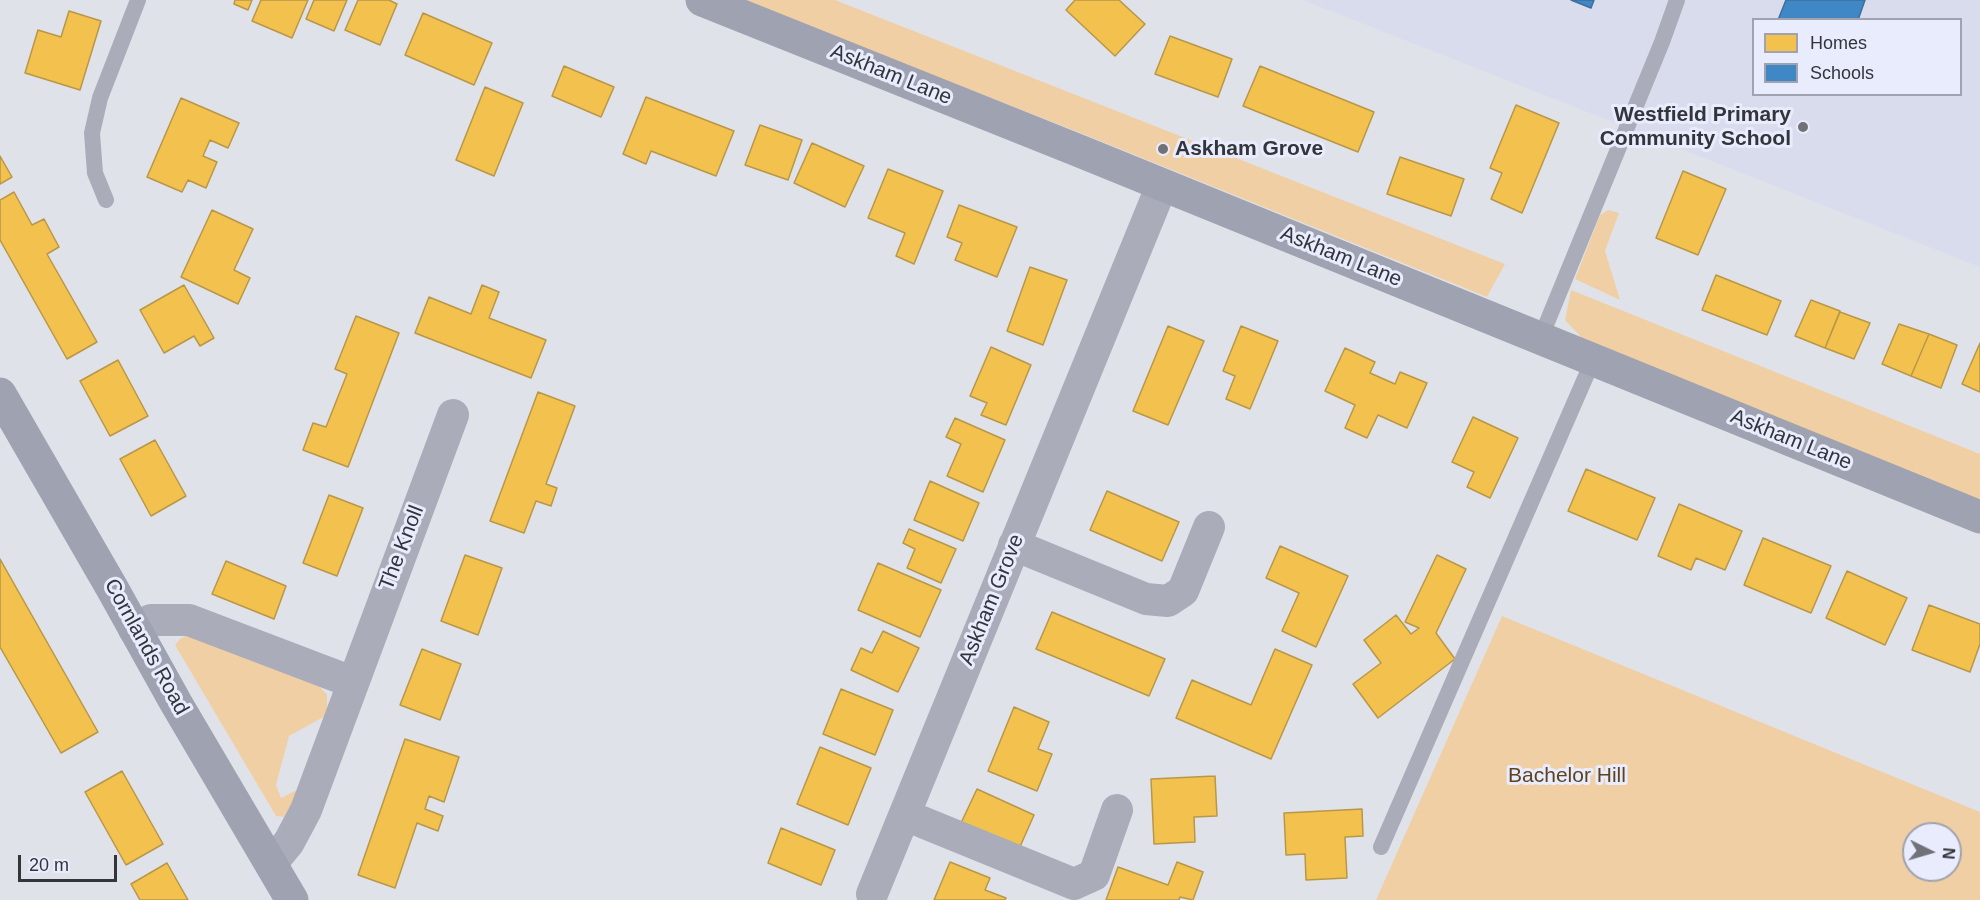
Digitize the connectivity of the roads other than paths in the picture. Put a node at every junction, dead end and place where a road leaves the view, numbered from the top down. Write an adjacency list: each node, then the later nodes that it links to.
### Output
1 (138, 0): 5 (lane)
2 (702, 0): 4 (street, Askham Lane)
3 (1677, 0): 6 (lane)
4 (1162, 185): 6 (street, Askham Lane); 12 (street, Askham Grove)
5 (106, 200)
6 (1541, 338): 7 (street, Askham Lane)
7 (1593, 360): 10 (street, Askham Lane); 17 (lane)
8 (0, 394): 13 (street, Cornlands Road)
9 (453, 415): 14 (street, The Knoll)
10 (1980, 517)
11 (1209, 527): 12 (street)
12 (1014, 545): 16 (street, Askham Grove)
13 (134, 629): 14 (street); 18 (street, Cornlands Road)
14 (352, 682): 18 (street, The Knoll)
15 (1117, 810): 16 (street)
16 (905, 815): 19 (street, Askham Grove)
17 (1381, 847)
18 (271, 864): 20 (street, Cornlands Road)
19 (872, 894)
20 (292, 900)

